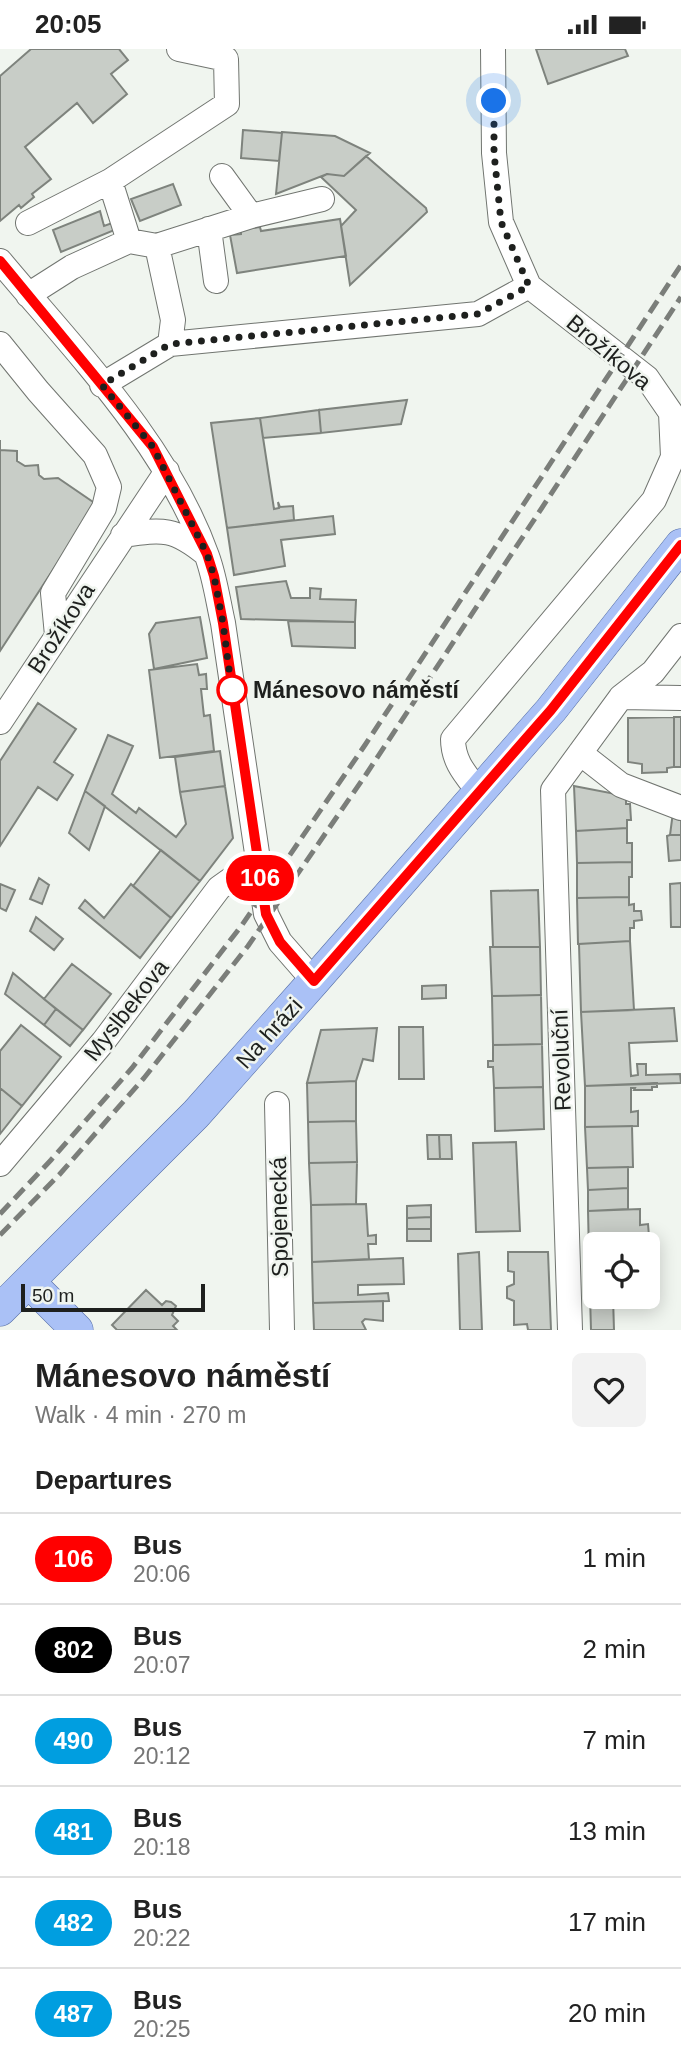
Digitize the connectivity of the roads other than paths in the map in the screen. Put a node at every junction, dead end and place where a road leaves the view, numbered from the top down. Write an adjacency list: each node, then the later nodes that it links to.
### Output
1 (179, 49): 4 (street)
2 (494, 49): 13 (street)
3 (222, 176): 6 (street)
4 (110, 181): 7 (street); 9 (street)
5 (322, 199): 6 (street)
6 (251, 216): 8 (street)
7 (28, 223)
8 (209, 229): 10 (street); 12 (street)
9 (129, 241): 10 (street); 14 (street)
10 (157, 246): 16 (street)
11 (0, 261): 14 (street)
12 (216, 281)
13 (529, 286): 16 (street); 28 (street, Brožíkova)
14 (28, 295): 17 (street)
15 (0, 344): 22 (street)
16 (170, 344): 17 (street)
17 (102, 385): 18 (street)
18 (167, 471): 19 (street, Brožíkova); 20 (street)
19 (123, 534): 20 (street); 22 (street, Brožíkova)
20 (207, 554): 30 (street)
21 (676, 557): 28 (main road, Na hrázi)
22 (57, 635): 26 (street, Brožíkova)
23 (681, 636): 24 (street)
24 (621, 697): 25 (street); 27 (street)
25 (681, 698)
26 (0, 722)
27 (580, 753): 29 (street); 38 (street, Revoluční)
28 (479, 792): 31 (main road, Na hrázi)
29 (681, 808)
30 (257, 861): 31 (street); 33 (street, Myslbekova)
31 (314, 981): 34 (main road, Na hrázi)
32 (277, 1104): 37 (street, Spojenecká)
33 (0, 1164)
34 (29, 1282): 35 (main road, Na hrázi); 36 (main road)
35 (0, 1310)
36 (77, 1330)
37 (282, 1330)
38 (570, 1330)

